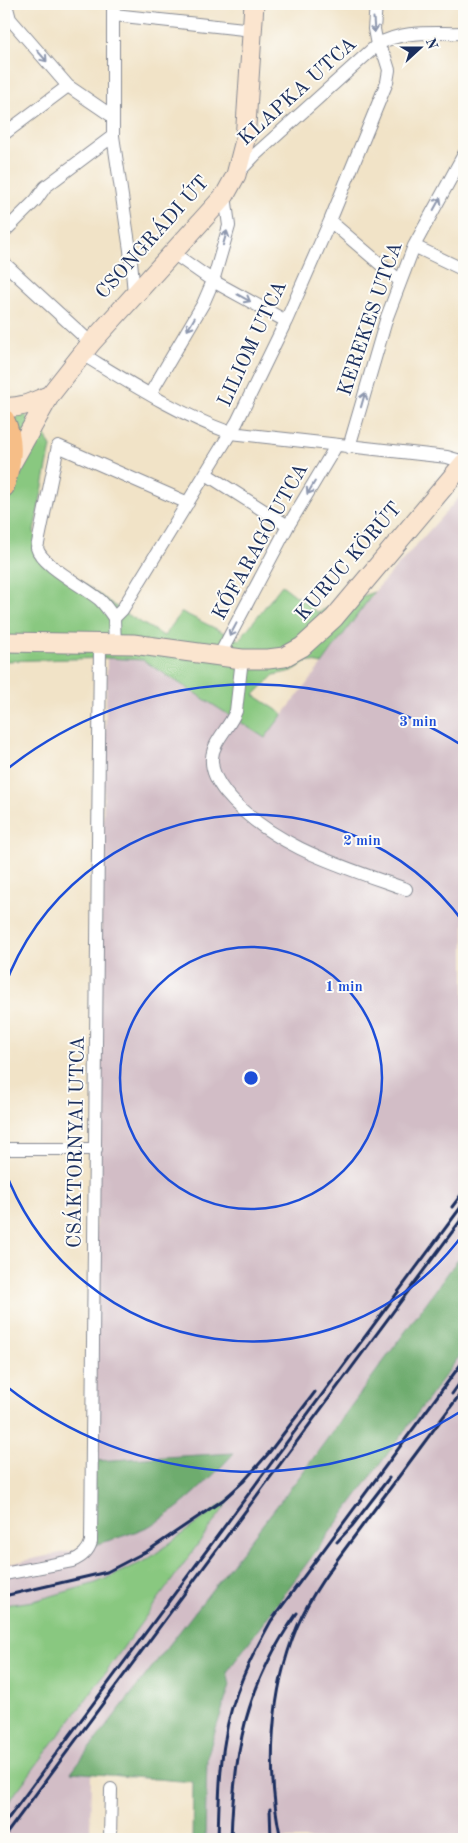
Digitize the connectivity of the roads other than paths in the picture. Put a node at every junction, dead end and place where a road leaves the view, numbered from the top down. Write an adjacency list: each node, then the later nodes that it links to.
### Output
1 (6, 4): 5 (street)
2 (254, 4): 6 (street, CSONGRÁDI ÚT)
3 (376, 4): 8 (street, KLAPKA UTCA, one-way to 8)
4 (114, 10): 6 (street); 10 (street)
5 (7, 23): 9 (street, one-way to 9)
6 (253, 30): 14 (street, CSONGRÁDI ÚT)
7 (464, 33): 8 (street)
8 (377, 45): 13 (street, KLAPKA UTCA); 18 (street, LILIOM UTCA)
9 (68, 86): 10 (street); 11 (street)
10 (112, 116): 12 (street)
11 (4, 134)
12 (113, 136): 19 (street); 26 (street)
13 (273, 139): 14 (street); 16 (street, KLAPKA UTCA)
14 (246, 140): 16 (street, CSONGRÁDI ÚT)
15 (464, 154): 20 (street, KEREKES UTCA, one-way to 15)
16 (236, 175): 17 (street, CSONGRÁDI ÚT)
17 (225, 195): 21 (street, CSONGRÁDI ÚT); 24 (street, one-way to 17)
18 (330, 221): 25 (street); 27 (street, LILIOM UTCA)
19 (4, 232)
20 (414, 246): 23 (street); 25 (street, KEREKES UTCA)
21 (173, 253): 24 (street); 26 (street, CSONGRÁDI ÚT)
22 (4, 263): 28 (street)
23 (464, 270)
24 (213, 281): 27 (street, one-way to 27); 29 (street, one-way to 29)
25 (400, 281): 34 (street, KEREKES UTCA, one-way to 25)
26 (134, 293): 28 (street, CSONGRÁDI ÚT)
27 (286, 320): 33 (street, LILIOM UTCA)
28 (86, 348): 29 (street); 30 (street, CSONGRÁDI ÚT)
29 (150, 394): 33 (street)
30 (50, 395): 31 (street, CSONGRÁDI ÚT); 32 (street, CSONGRÁDI ÚT); 36 (street, CSONGRÁDI ÚT)
31 (4, 407)
32 (5, 426): 36 (main road)
33 (231, 433): 34 (street); 37 (street, LILIOM UTCA)
34 (343, 446): 35 (street); 40 (street, KŐFARAGÓ UTCA, one-way to 40)
35 (464, 463): 45 (street, KURUC KÖRÚT)
36 (10, 466): 38 (main road)
37 (206, 474): 39 (street, LILIOM UTCA); 40 (street)
38 (4, 487)
39 (188, 503): 41 (street, LILIOM UTCA); 41 (street)
40 (288, 526): 44 (street, KŐFARAGÓ UTCA, one-way to 44)
41 (114, 618): 43 (street)
42 (4, 642): 43 (street, KURUC KÖRÚT)
43 (107, 645): 44 (street, KURUC KÖRÚT); 48 (street, CSÁKTORNYAI UTCA)
44 (219, 656): 45 (street, KURUC KÖRÚT)
45 (242, 659): 46 (street)
46 (406, 889)
47 (4, 1149): 48 (street)
48 (96, 1149): 49 (street, CSÁKTORNYAI UTCA)
49 (4, 1574)
50 (111, 1789): 51 (street)
51 (110, 1839)

